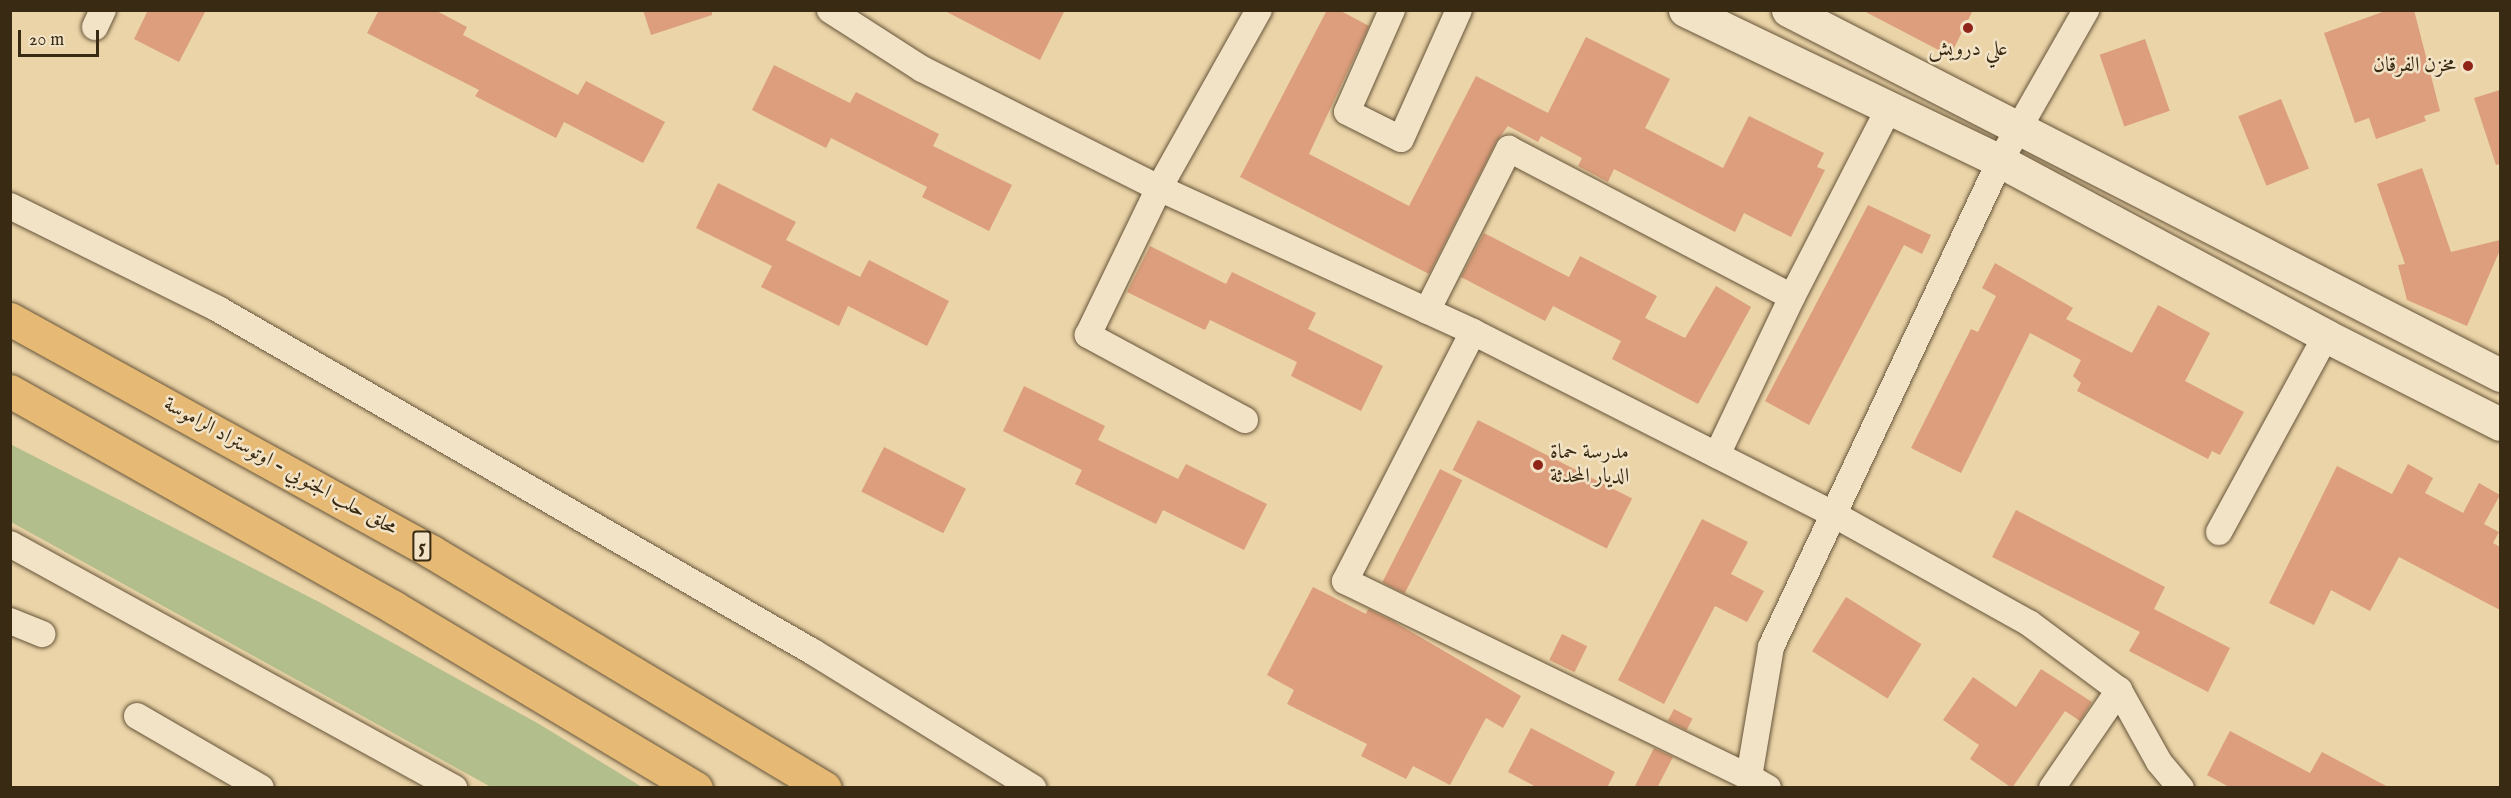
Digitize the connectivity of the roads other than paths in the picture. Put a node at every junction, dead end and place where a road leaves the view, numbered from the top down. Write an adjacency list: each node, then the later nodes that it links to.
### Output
1 (1259, 10): 11 (street)
2 (1392, 10): 3 (street)
3 (1459, 10)
4 (1685, 10): 8 (main road)
5 (1788, 10): 9 (main road)
6 (2086, 10): 9 (street)
7 (839, 13): 11 (street)
8 (1889, 108): 10 (main road); 13 (street)
9 (2022, 127): 10 (street); 18 (main road)
10 (2000, 161): 17 (main road); 23 (street)
11 (1159, 188): 14 (street); 20 (street)
12 (10, 206): 35 (street)
13 (1792, 297): 14 (street); 22 (street)
14 (1427, 311): 16 (street)
15 (10, 319): 34 (highway, محلق حلب الجنوبي - اوتوستراد الراموسة / 5)
16 (1473, 332): 22 (street); 30 (street)
17 (2326, 336): 21 (main road); 24 (street)
18 (2500, 375)
19 (10, 391): 33 (highway)
20 (1245, 420)
21 (2500, 424)
22 (1718, 455): 23 (street)
23 (1833, 514): 28 (street); 30 (street)
24 (2219, 532)
25 (10, 544): 32 (street)
26 (10, 621): 27 (street)
27 (42, 634)
28 (2119, 690): 36 (street); 37 (street)
29 (137, 716): 31 (street)
30 (1759, 782)
31 (261, 788)
32 (454, 788)
33 (696, 788)
34 (825, 788)
35 (1033, 788)
36 (2052, 788)
37 (2181, 788)

